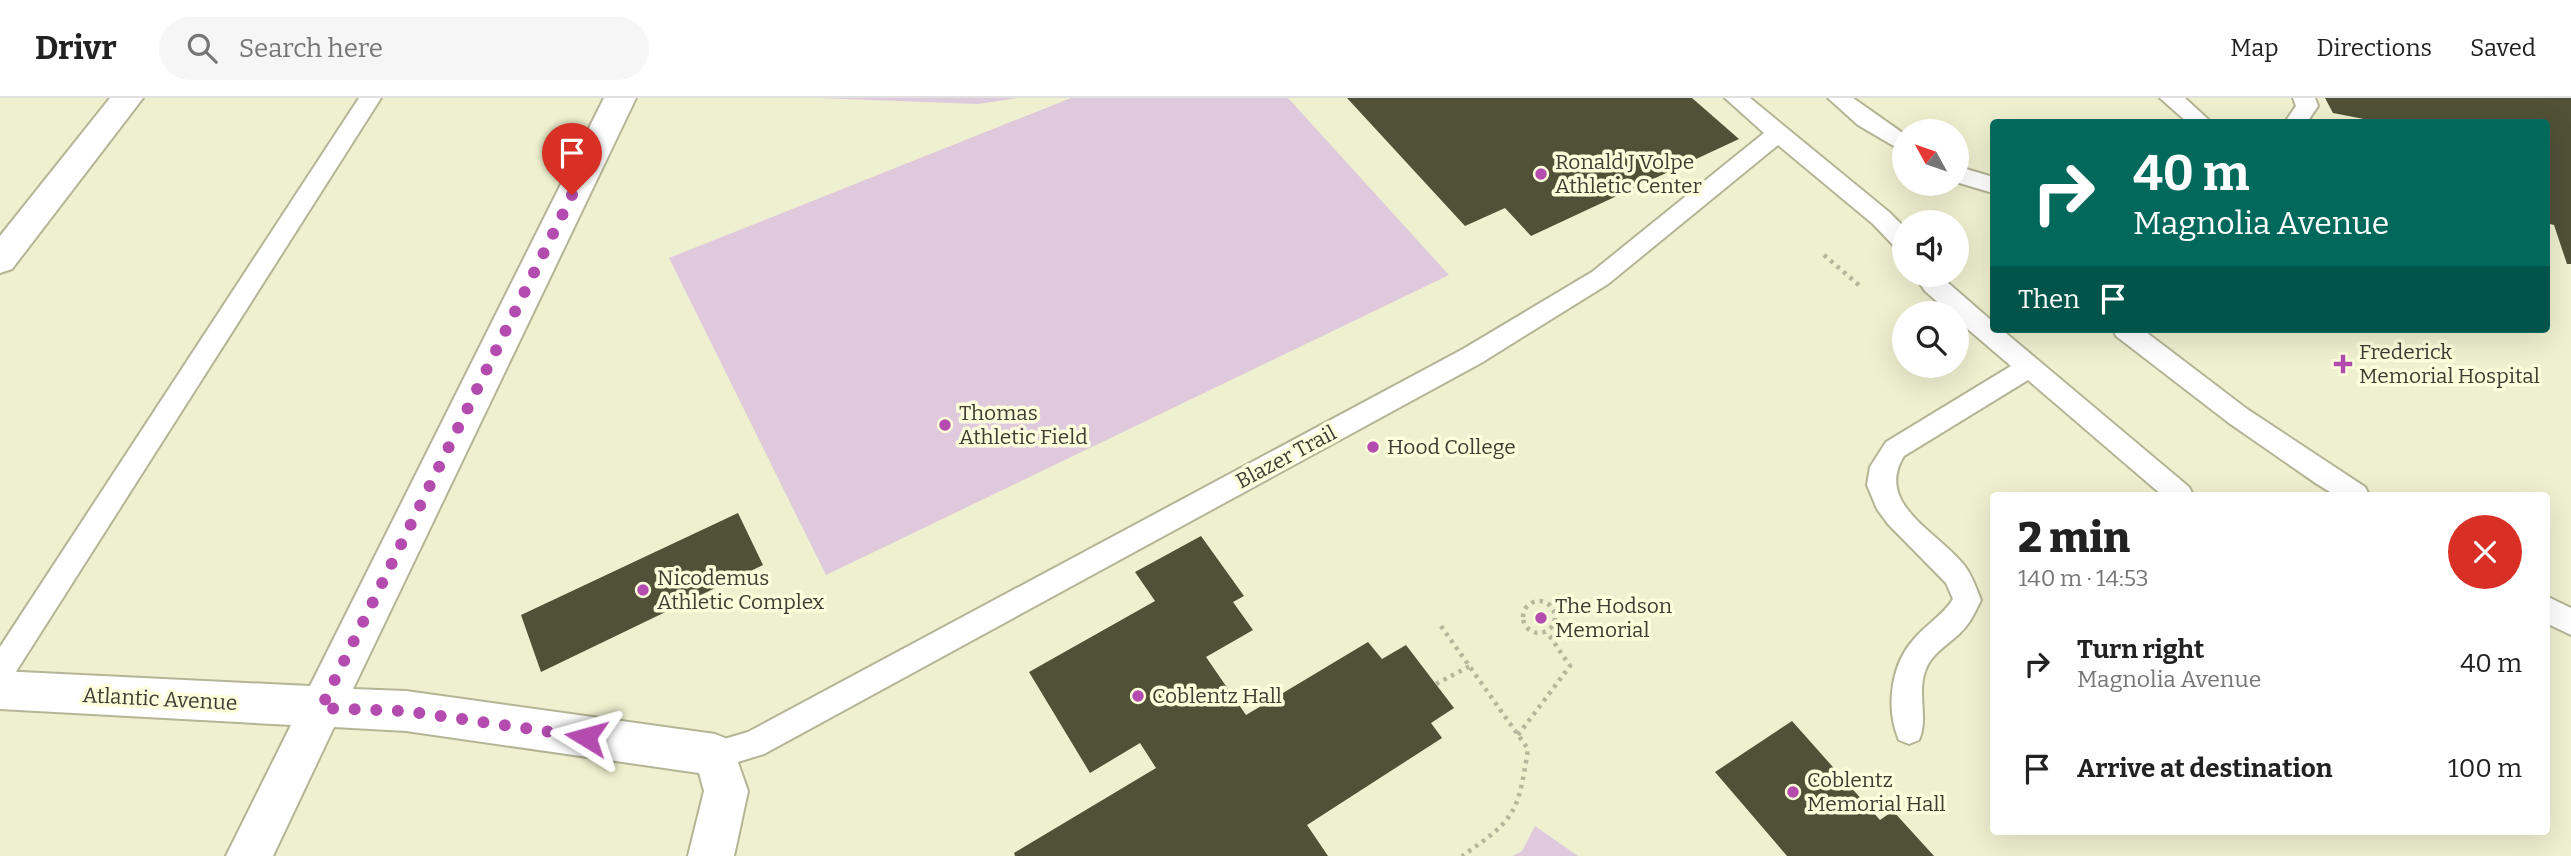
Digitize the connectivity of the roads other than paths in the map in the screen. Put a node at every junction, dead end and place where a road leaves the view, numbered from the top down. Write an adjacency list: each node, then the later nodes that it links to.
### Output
1 (127, 98): 15 (street)
2 (370, 98): 23 (lane)
3 (620, 98): 25 (street)
4 (1736, 98): 10 (lane)
5 (1839, 98): 11 (lane)
6 (2171, 98): 8 (lane)
7 (2304, 98): 9 (lane)
8 (2196, 119)
9 (2298, 119)
10 (1778, 133): 14 (lane); 27 (lane, Blazer Trail)
11 (1892, 136)
12 (1969, 178): 13 (lane)
13 (1990, 184)
14 (1892, 229)
15 (0, 260)
16 (1935, 287): 18 (lane)
17 (2130, 333): 20 (lane)
18 (2028, 368): 19 (lane); 26 (lane)
19 (2176, 492)
20 (2351, 492)
21 (2550, 610): 22 (lane)
22 (2571, 622)
23 (0, 672)
24 (0, 690): 25 (street, Atlantic Avenue)
25 (321, 708): 27 (street, Atlantic Avenue); 28 (street)
26 (1909, 730)
27 (715, 755): 29 (street)
28 (249, 856)
29 (711, 856)

